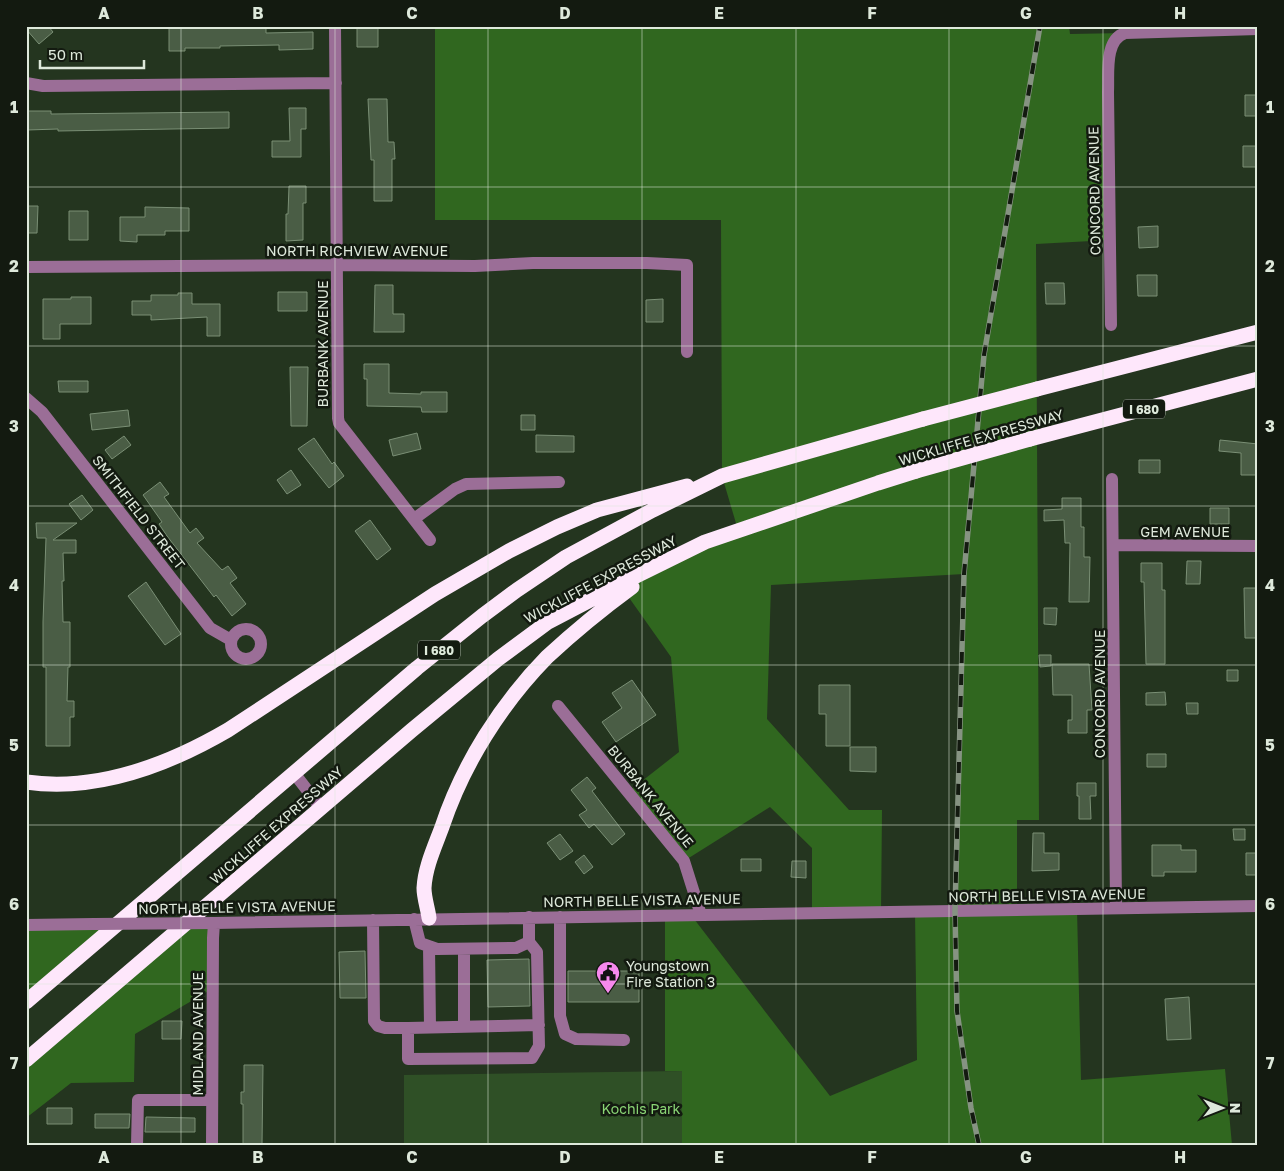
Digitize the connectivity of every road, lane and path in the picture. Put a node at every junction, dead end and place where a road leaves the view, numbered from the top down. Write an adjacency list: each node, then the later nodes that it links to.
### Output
1 (335, 26): 4 (street, BURBANK AVENUE)
2 (1258, 29): 7 (street, CONCORD AVENUE)
3 (26, 83): 4 (street)
4 (336, 83): 5 (street, BURBANK AVENUE)
5 (337, 265): 6 (street, NORTH RICHVIEW AVENUE); 9 (street, NORTH RICHVIEW AVENUE); 15 (street, BURBANK AVENUE)
6 (26, 267)
7 (1111, 325)
8 (1258, 332): 12 (highway, WICKLIFFE EXPRESSWAY / I 680, bridge)
9 (687, 352)
10 (1258, 378): 19 (highway, WICKLIFFE EXPRESSWAY / I 680, bridge)
11 (26, 398): 20 (street, SMITHFIELD STREET)
12 (722, 476): 22 (highway, WICKLIFFE EXPRESSWAY / I 680); 23 (highway)
13 (1112, 478): 17 (street, CONCORD AVENUE)
14 (559, 482): 15 (street)
15 (414, 519): 16 (street, BURBANK AVENUE)
16 (430, 540)
17 (1113, 545): 18 (street, GEM AVENUE); 26 (street, CONCORD AVENUE)
18 (1258, 546)
19 (662, 563): 24 (highway, WICKLIFFE EXPRESSWAY / I 680); 30 (highway)
20 (231, 640)
21 (558, 706): 27 (street, BURBANK AVENUE)
22 (294, 773): 24 (street); 37 (highway, WICKLIFFE EXPRESSWAY / I 680)
23 (26, 782)
24 (320, 808): 43 (highway, WICKLIFFE EXPRESSWAY / I 680)
25 (1258, 906): 26 (street, NORTH BELLE VISTA AVENUE)
26 (1116, 908): 27 (street, NORTH BELLE VISTA AVENUE)
27 (701, 915): 28 (street, NORTH BELLE VISTA AVENUE)
28 (560, 916): 29 (street, NORTH BELLE VISTA AVENUE); 42 (street)
29 (529, 917): 30 (street, NORTH BELLE VISTA AVENUE); 34 (street)
30 (422, 919): 31 (street, NORTH BELLE VISTA AVENUE); 35 (street)
31 (373, 920): 32 (street, NORTH BELLE VISTA AVENUE); 40 (street)
32 (214, 923): 33 (street, NORTH BELLE VISTA AVENUE, bridge); 44 (street, MIDLAND AVENUE)
33 (26, 925)
34 (529, 942): 36 (street); 38 (street)
35 (429, 946): 36 (street); 41 (street)
36 (464, 949): 39 (street)
37 (26, 1002)
38 (538, 1025): 39 (street); 40 (street)
39 (464, 1027): 41 (street)
40 (408, 1028): 41 (street)
41 (430, 1028)
42 (624, 1040)
43 (26, 1060)
44 (212, 1100): 45 (street); 46 (street, MIDLAND AVENUE)
45 (137, 1145)
46 (212, 1145)

